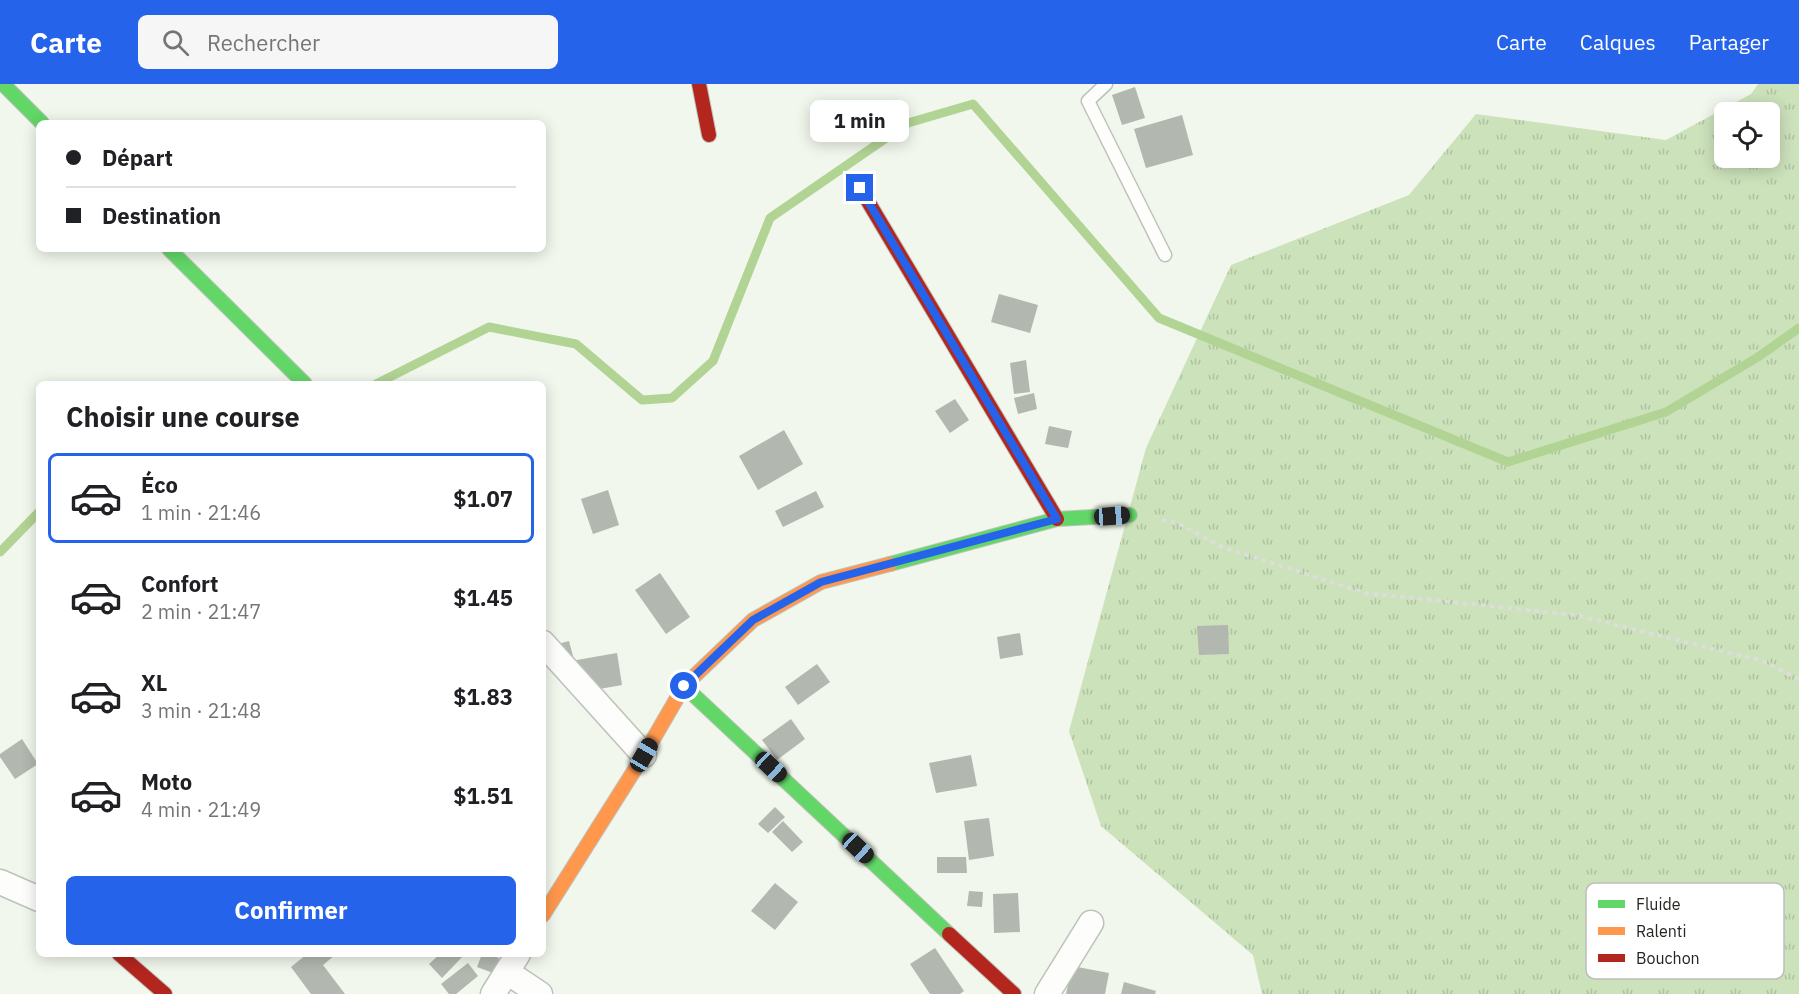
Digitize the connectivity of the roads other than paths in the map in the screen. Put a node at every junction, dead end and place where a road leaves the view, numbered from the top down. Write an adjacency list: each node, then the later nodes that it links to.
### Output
1 (3, 84): 4 (street)
2 (699, 84): 5 (street)
3 (1106, 84): 8 (lane)
4 (39, 120)
5 (710, 135)
6 (860, 188): 11 (street)
7 (172, 252): 9 (street)
8 (1165, 255)
9 (302, 381)
10 (1130, 515): 11 (street)
11 (1057, 519): 13 (street)
12 (546, 646): 14 (street)
13 (684, 686): 14 (street); 24 (street)
14 (644, 755): 17 (street)
15 (0, 882): 16 (street)
16 (36, 898)
17 (546, 910)
18 (1091, 923): 25 (street)
19 (122, 957): 21 (street)
20 (513, 963): 22 (street); 23 (street)
21 (160, 992)
22 (493, 994)
23 (540, 994)
24 (1014, 994)
25 (1047, 994)

